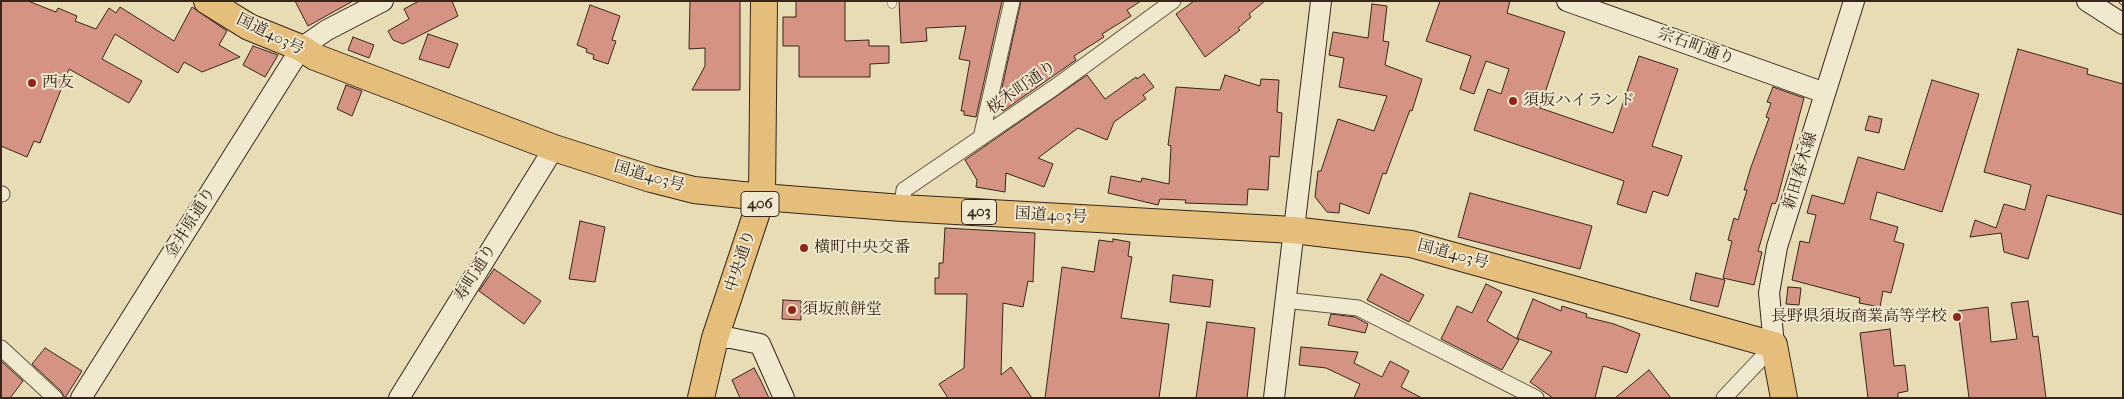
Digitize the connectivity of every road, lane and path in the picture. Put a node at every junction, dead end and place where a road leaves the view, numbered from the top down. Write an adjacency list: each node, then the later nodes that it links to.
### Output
1 (206, 1): 11 (highway, 国道403号 / 403)
2 (382, 1): 11 (street)
3 (764, 1): 15 (highway, 中央通り / 406)
4 (1012, 1): 13 (street)
5 (1173, 1): 13 (street, 桜木町通り)
6 (1321, 1): 17 (street)
7 (1567, 1): 12 (street, 宗石町通り)
8 (1854, 1): 12 (street, 新田春木線)
9 (2088, 1): 10 (street)
10 (2123, 24)
11 (301, 48): 14 (highway, 国道403号 / 403); 23 (street, 金井原通り)
12 (1825, 93): 20 (street, 新田春木線)
13 (981, 138): 16 (street, 桜木町通り)
14 (554, 148): 15 (highway, 国道403号 / 403); 24 (street, 寿町通り)
15 (762, 197): 16 (highway, 国道403号 / 403); 19 (highway, 中央通り / 406)
16 (902, 208): 17 (highway, 国道403号 / 403)
17 (1293, 230): 18 (street); 20 (highway, 国道403号 / 403)
18 (1284, 300): 27 (street); 28 (street)
19 (715, 338): 25 (highway, 中央通り / 406); 26 (street)
20 (1774, 345): 29 (street); 30 (highway)
21 (1, 348): 22 (street)
22 (54, 398)
23 (81, 398)
24 (399, 398)
25 (702, 398)
26 (784, 398)
27 (1274, 398)
28 (1536, 398)
29 (1724, 398)
30 (1784, 398)

